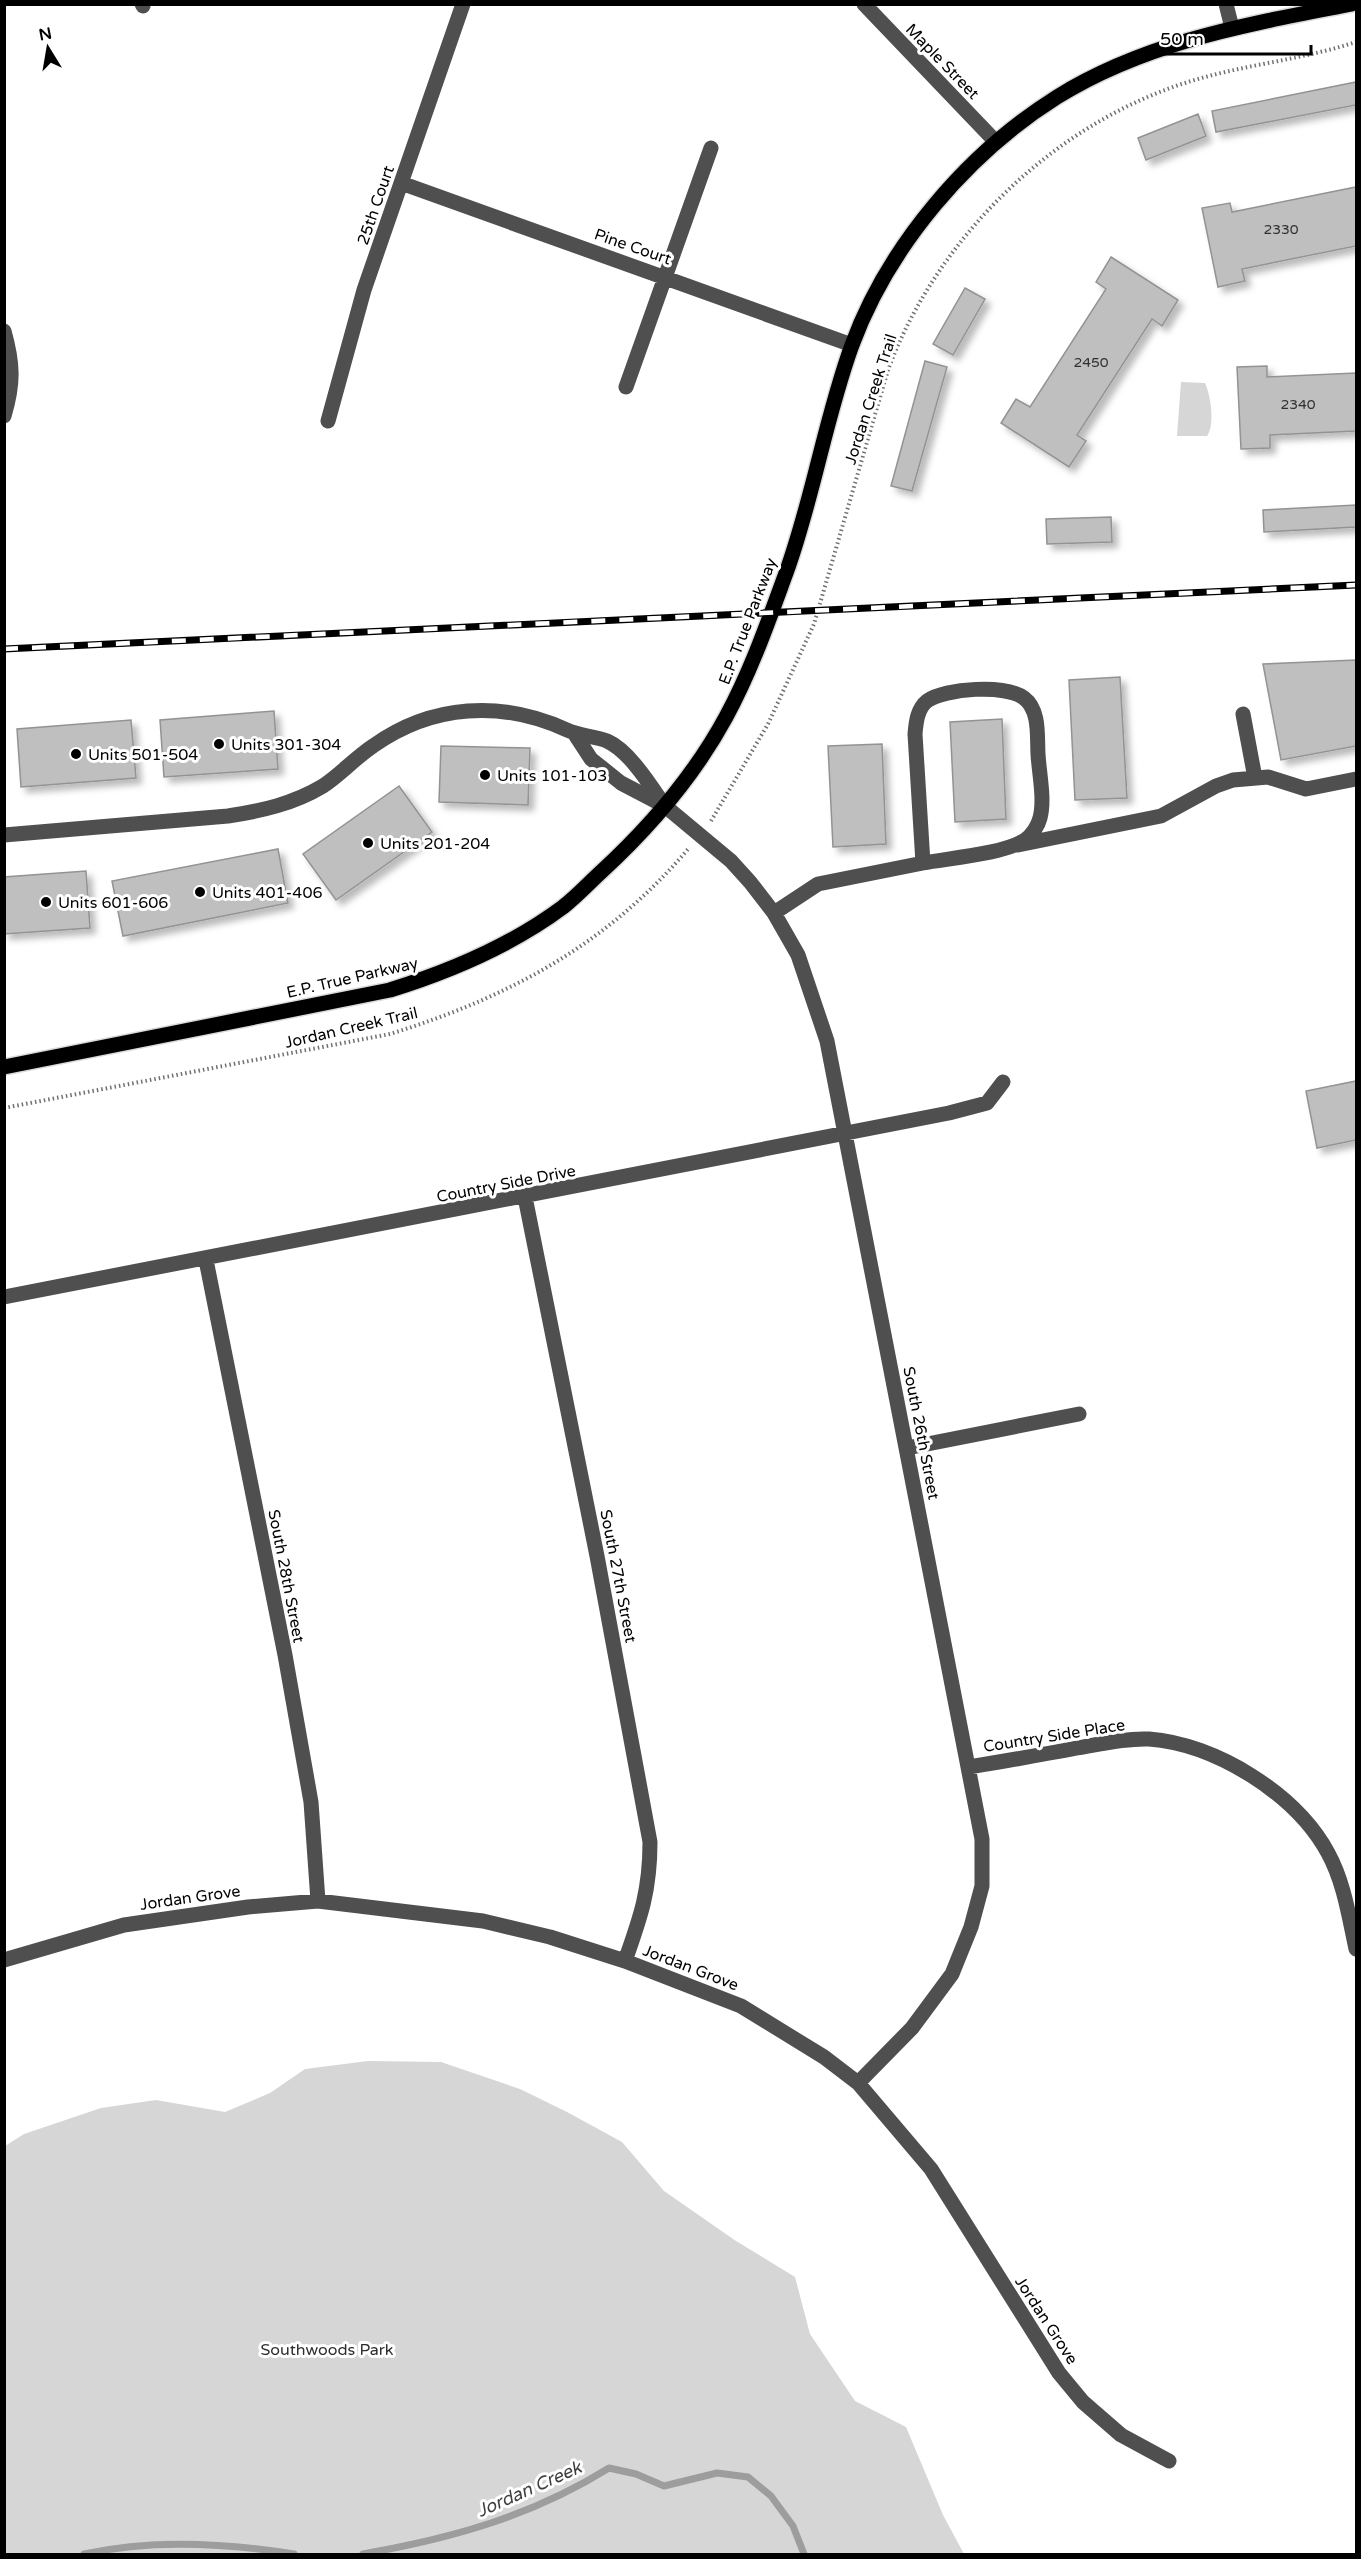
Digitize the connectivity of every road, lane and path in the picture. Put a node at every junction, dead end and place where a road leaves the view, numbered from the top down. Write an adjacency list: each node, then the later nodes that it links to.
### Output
1 (463, 4): 9 (street, 25th Court)
2 (864, 4): 7 (street, Maple Street)
3 (1226, 4): 5 (street)
4 (1352, 4): 5 (main road, E.P. True Parkway)
5 (1232, 28): 7 (main road, E.P. True Parkway)
6 (1356, 42): 21 (path, Jordan Creek Trail)
7 (996, 142): 12 (main road, E.P. True Parkway)
8 (711, 148): 10 (street)
9 (401, 183): 10 (street, Pine Court); 15 (street, 25th Court)
10 (666, 277): 12 (street, Pine Court); 13 (street)
11 (4, 331): 14 (street)
12 (852, 345): 20 (main road, E.P. True Parkway)
13 (626, 387)
14 (4, 416)
15 (328, 421)
16 (1243, 714): 18 (street)
17 (574, 733): 20 (street); 20 (street); 22 (street)
18 (1255, 778): 19 (street); 23 (street)
19 (1356, 779)
20 (665, 806): 26 (street, South 26th Street); 27 (main road, E.P. True Parkway)
21 (710, 822)
22 (4, 835)
23 (1009, 847): 25 (street); 25 (street)
24 (688, 849): 29 (path, Jordan Creek Trail)
25 (922, 863): 26 (street)
26 (774, 913): 30 (street, South 26th Street)
27 (4, 1067)
28 (1003, 1082): 30 (street, Country Side Drive)
29 (4, 1108)
30 (843, 1133): 31 (street, Country Side Drive); 35 (street, South 26th Street)
31 (525, 1197): 32 (street, Country Side Drive); 40 (street, South 27th Street)
32 (206, 1260): 33 (street, Country Side Drive); 37 (street, South 28th Street)
33 (4, 1297)
34 (1079, 1414): 35 (street)
35 (907, 1448): 36 (street, South 26th Street)
36 (969, 1767): 38 (street, Country Side Place); 41 (street, South 26th Street)
37 (318, 1901): 39 (street, Jordan Grove); 40 (street, Jordan Grove)
38 (1356, 1949)
39 (5, 1958)
40 (625, 1961): 41 (street, Jordan Grove)
41 (858, 2083): 42 (street, Jordan Grove)
42 (1169, 2461)

